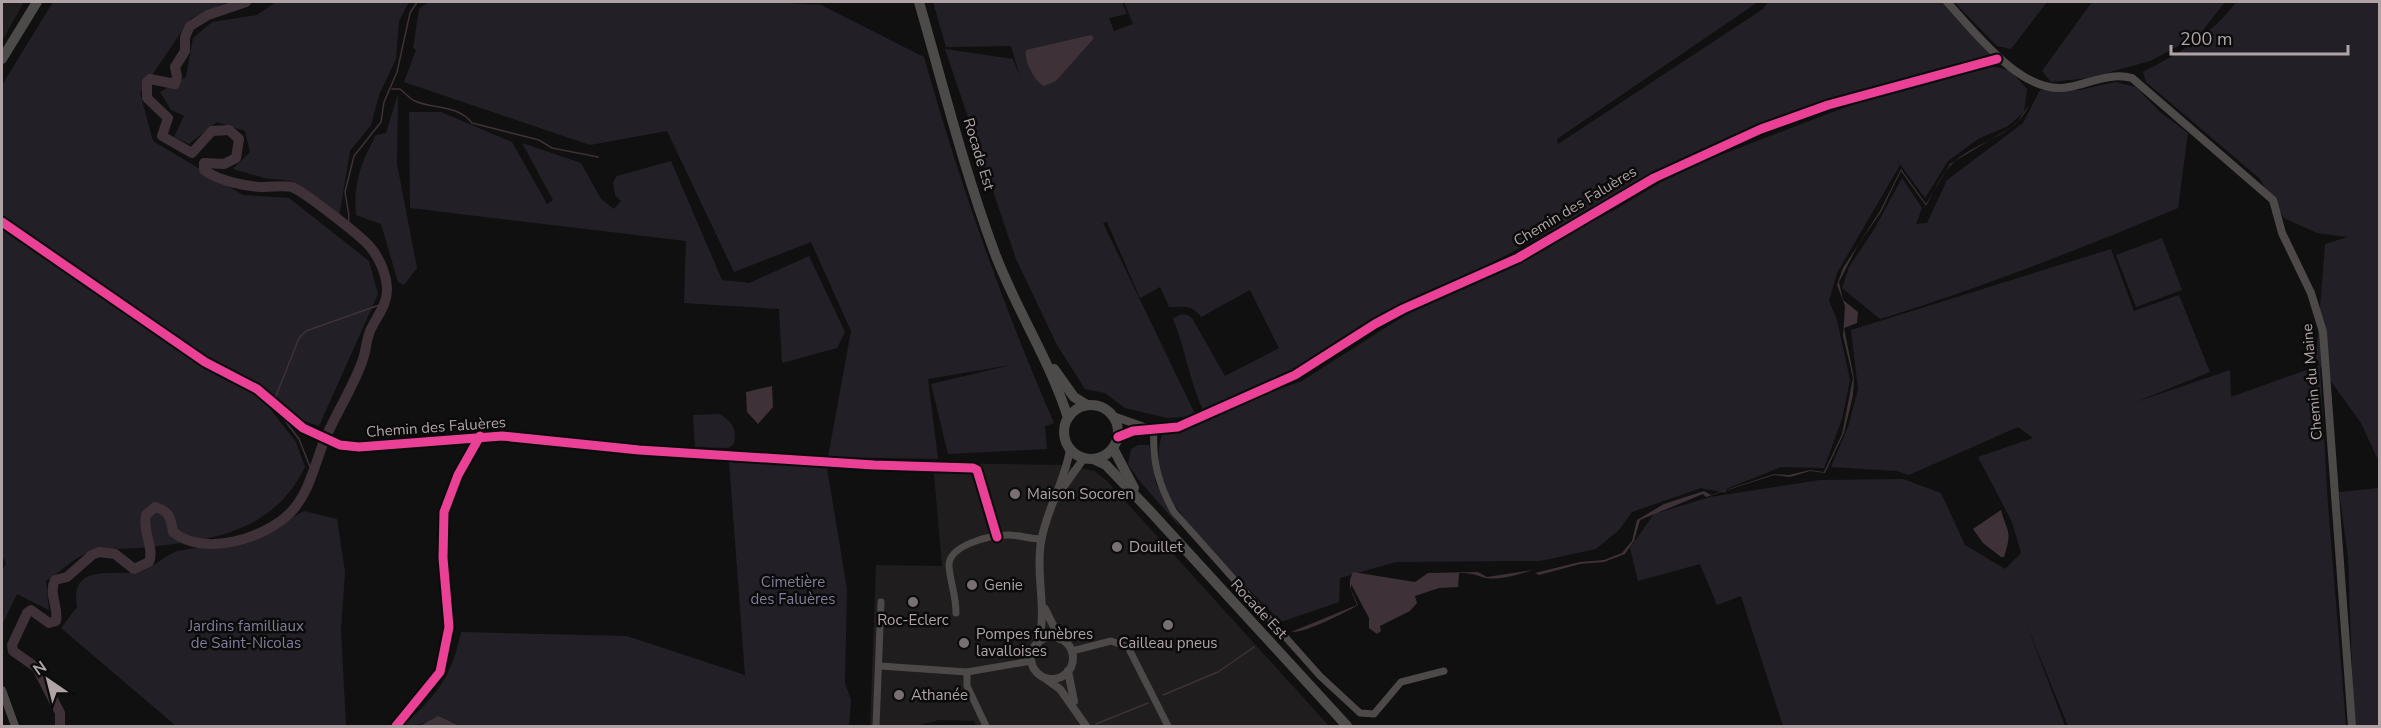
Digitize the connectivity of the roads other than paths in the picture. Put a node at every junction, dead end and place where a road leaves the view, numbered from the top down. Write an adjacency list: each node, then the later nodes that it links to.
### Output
1 (37, 2): 4 (main road)
2 (919, 2): 7 (main road, Rocade Est)
3 (1947, 2): 5 (street, Chemin du Maine)
4 (2, 59)
5 (1997, 59): 11 (street, Chemin des Faluères); 40 (street, Chemin du Maine)
6 (2, 222): 18 (street, Chemin des Faluères)
7 (1020, 312): 8 (main road, Rocade Est); 10 (main road, Rocade Est)
8 (1087, 405): 9 (main road); 10 (main road)
9 (1113, 416): 11 (street, Chemin des Faluères); 12 (main road)
10 (1068, 418): 14 (main road)
11 (1152, 429): 12 (street, Chemin des Faluères); 29 (street)
12 (1118, 437): 13 (main road)
13 (1113, 448): 15 (main road); 17 (main road, Rocade Est)
14 (1070, 449): 15 (main road); 16 (street)
15 (1088, 458): 16 (street); 17 (main road, Rocade Est)
16 (1058, 494): 19 (street)
17 (1150, 511): 39 (main road, Rocade Est)
18 (997, 537): 19 (street); 22 (street)
19 (1041, 539): 21 (street)
20 (881, 602): 27 (street)
21 (1043, 603): 23 (street); 24 (street)
22 (956, 613)
23 (1060, 639): 24 (street); 25 (street)
24 (1038, 643): 26 (street)
25 (1072, 651): 28 (street); 38 (street)
26 (1031, 661): 30 (street); 31 (street)
27 (880, 666): 30 (street); 35 (street)
28 (1068, 671): 31 (street); 33 (street)
29 (1444, 671)
30 (967, 672): 36 (street)
31 (1043, 677): 33 (street)
32 (2, 690): 34 (street)
33 (1077, 710): 37 (street)
34 (15, 726)
35 (876, 726)
36 (986, 726)
37 (1086, 726)
38 (1168, 726)
39 (1347, 726)
40 (2352, 726)

